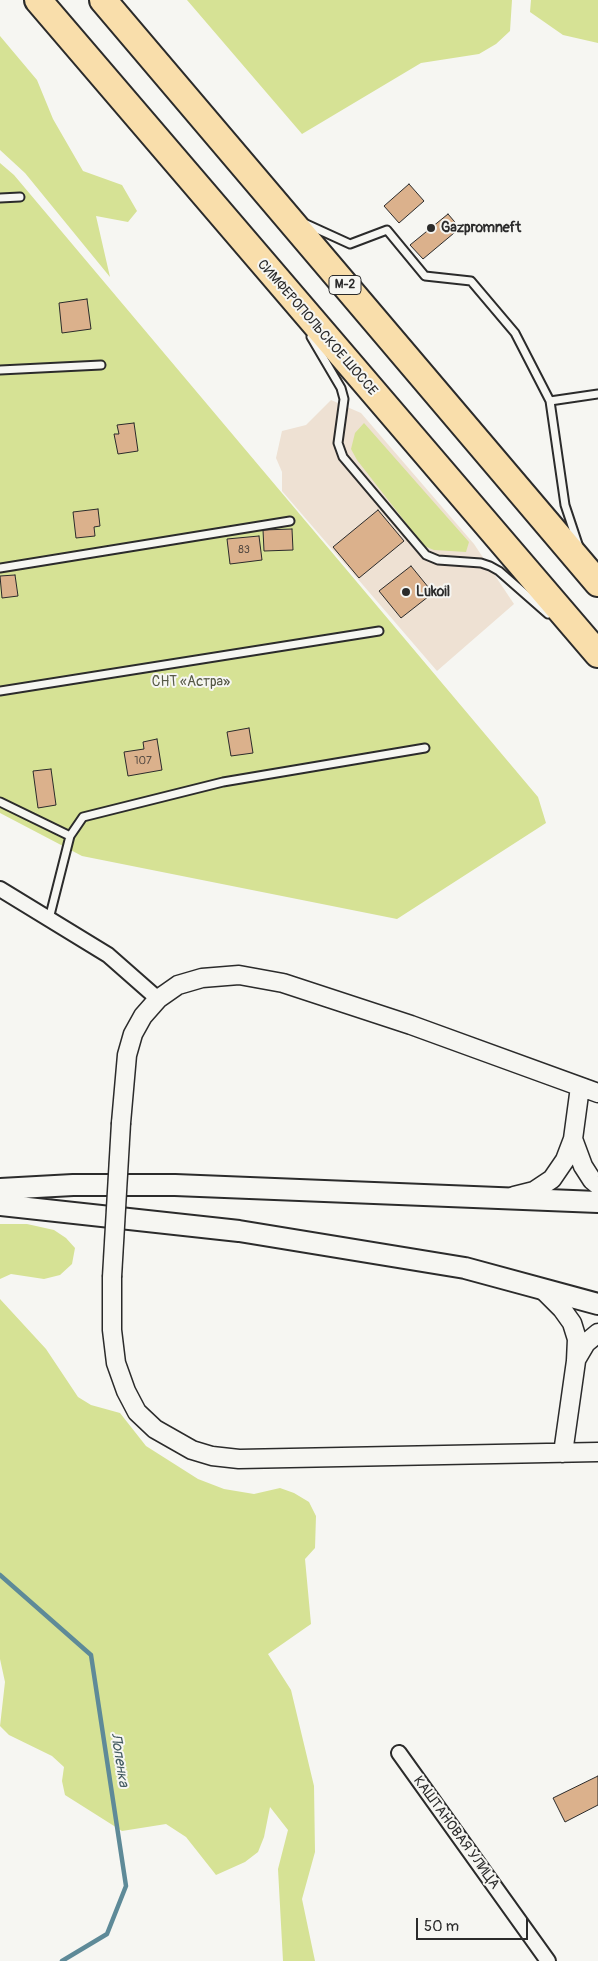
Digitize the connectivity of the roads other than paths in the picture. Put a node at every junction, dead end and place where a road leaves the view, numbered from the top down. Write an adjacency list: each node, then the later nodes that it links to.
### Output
1 (38, 0): 6 (highway, СИМФЕРОПОЛЬСКОЕ ШОССЕ)
2 (103, 0): 5 (highway, М-2)
3 (20, 197): 4 (lane)
4 (0, 198)
5 (285, 214): 12 (lane); 15 (highway, М-2)
6 (284, 289): 7 (lane); 19 (highway, СИМФЕРОПОЛЬСКОЕ ШОССЕ)
7 (302, 321)
8 (307, 329): 16 (lane)
9 (100, 365): 10 (lane)
10 (0, 370)
11 (598, 394): 12 (lane)
12 (550, 401): 15 (lane)
13 (290, 521): 14 (lane)
14 (0, 568)
15 (592, 576)
16 (554, 618)
17 (561, 623): 19 (lane)
18 (379, 631): 20 (lane)
19 (594, 649)
20 (0, 691)
21 (424, 748): 23 (lane)
22 (0, 802): 23 (lane)
23 (70, 836): 25 (lane)
24 (0, 889): 25 (street)
25 (49, 919): 26 (street)
26 (158, 999): 27 (street); 40 (street, bridge)
27 (580, 1087): 28 (street); 29 (street)
28 (598, 1093)
29 (573, 1139): 30 (street); 32 (street)
30 (598, 1185)
31 (0, 1188): 32 (main road)
32 (508, 1198): 33 (main road)
33 (598, 1202)
34 (0, 1206): 35 (main road)
35 (543, 1290): 36 (main road); 38 (street)
36 (598, 1304)
37 (598, 1332): 38 (street)
38 (576, 1361): 40 (street)
39 (598, 1452): 40 (street)
40 (563, 1453)
41 (399, 1754): 42 (street, КАШТАНОВАЯ УЛИЦА)
42 (548, 1961)

